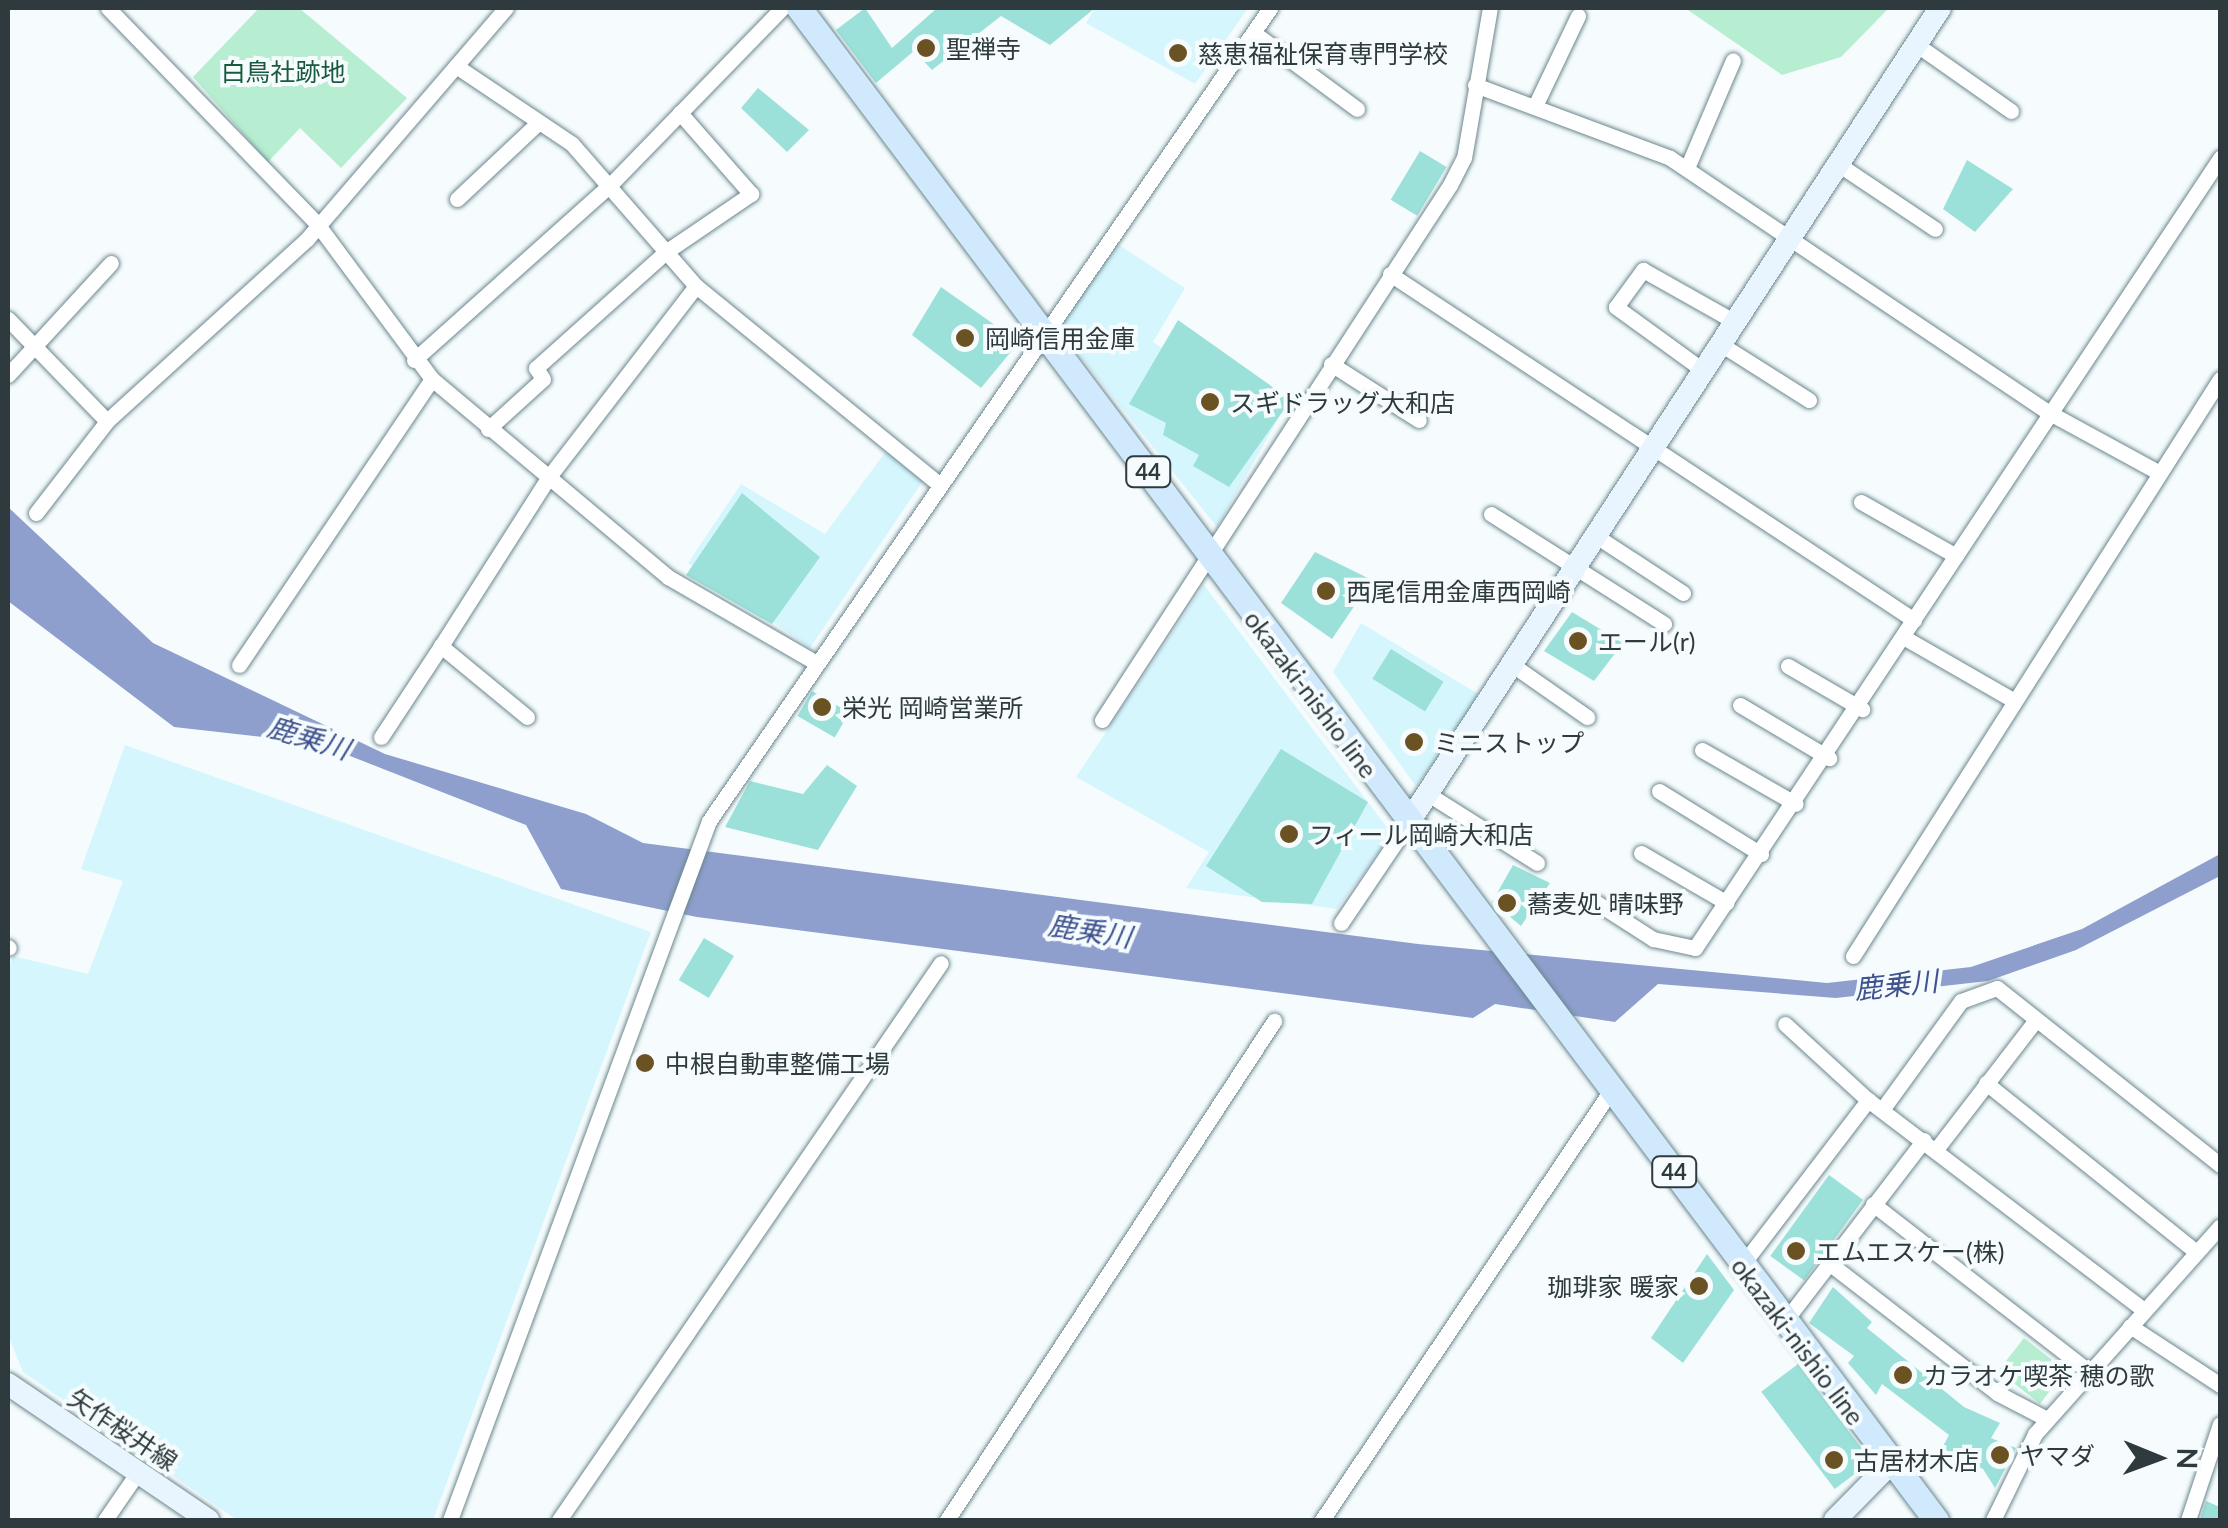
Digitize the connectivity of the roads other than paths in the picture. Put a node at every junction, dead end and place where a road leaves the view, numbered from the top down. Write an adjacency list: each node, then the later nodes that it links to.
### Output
1 (108, 8): 24 (street)
2 (506, 8): 12 (street)
3 (782, 8): 17 (street)
4 (799, 8): 33 (main road, okazaki-nishio line / 44)
5 (1270, 8): 9 (street)
6 (1490, 8): 13 (street)
7 (1940, 8): 10 (street)
8 (1578, 16): 14 (street)
9 (1254, 33): 15 (street); 33 (street)
10 (1917, 44): 16 (street); 20 (street)
11 (1733, 60): 21 (street)
12 (456, 66): 18 (street); 24 (street)
13 (1475, 85): 14 (street); 29 (street)
14 (1534, 106): 21 (street)
15 (1357, 109)
16 (2011, 111)
17 (680, 113): 22 (street); 27 (street)
18 (539, 122): 22 (street); 23 (street)
19 (2220, 158): 43 (street)
20 (1841, 166): 25 (street); 26 (street)
21 (1687, 168): 26 (street)
22 (611, 184): 27 (street); 36 (street)
23 (457, 198)
24 (318, 225): 36 (street); 45 (street)
25 (1935, 230)
26 (1793, 242): 32 (street); 43 (street)
27 (667, 251): 30 (street); 46 (street)
28 (110, 263): 35 (street)
29 (1390, 274): 37 (street); 47 (street)
30 (696, 286): 49 (street); 50 (street)
31 (8, 320): 35 (street)
32 (1737, 323): 34 (street); 38 (street)
33 (1045, 330): 50 (street); 55 (main road, okazaki-nishio line / 44)
34 (1722, 344): 38 (street); 42 (street)
35 (33, 345): 39 (street); 45 (street)
36 (414, 360): 40 (street)
37 (1330, 364): 44 (street); 55 (street)
38 (1704, 371): 47 (street)
39 (8, 375)
40 (432, 379): 46 (street); 65 (street)
41 (2220, 379): 48 (street)
42 (1809, 400)
43 (2046, 411): 48 (street); 56 (street)
44 (1419, 420)
45 (107, 422): 52 (street)
46 (488, 428): 49 (street)
47 (1650, 448): 54 (street); 59 (street)
48 (2158, 472): 67 (street)
49 (548, 478): 62 (street); 63 (street)
50 (935, 481): 63 (street)
51 (1861, 502): 56 (street)
52 (36, 512)
53 (1491, 514): 57 (street)
54 (1596, 536): 57 (street); 58 (street)
55 (1207, 555): 72 (street); 79 (main road, okazaki-nishio line / 44)
56 (1956, 556): 59 (street)
57 (1575, 566): 60 (street); 64 (street)
58 (1683, 592)
59 (1914, 620): 61 (street)
60 (1664, 624)
61 (1904, 638): 67 (street); 69 (street)
62 (441, 646): 70 (street); 73 (street)
63 (813, 661): 113 (street)
64 (1511, 664): 71 (street); 77 (street)
65 (239, 665)
66 (1788, 666): 69 (street)
67 (2010, 699): 86 (street)
68 (1740, 704): 75 (street)
69 (1862, 709): 75 (street)
70 (528, 717)
71 (1587, 717)
72 (1102, 720)
73 (381, 737)
74 (1702, 750): 78 (street)
75 (1828, 758): 78 (street)
76 (1659, 791): 81 (street)
77 (1428, 794): 79 (street); 82 (street)
78 (1796, 804): 81 (street)
79 (1408, 825): 85 (street); 92 (main road, okazaki-nishio line / 44)
80 (1641, 852): 84 (street)
81 (1761, 854): 84 (street)
82 (1537, 863)
83 (1597, 903): 84 (street)
84 (1727, 903)
85 (1341, 923)
86 (1853, 956)
87 (941, 963): 114 (street)
88 (2035, 1021): 91 (street); 93 (street); 95 (street)
89 (1274, 1022): 115 (street)
90 (1785, 1024): 93 (street)
91 (1986, 1084): 94 (street); 98 (street)
92 (1612, 1089): 100 (main road, okazaki-nishio line / 44); 116 (street)
93 (1876, 1103): 94 (street); 100 (street)
94 (1931, 1143): 96 (street); 101 (street)
95 (2220, 1165)
96 (1874, 1204): 99 (street); 104 (street)
97 (2220, 1226): 98 (street)
98 (2196, 1252): 101 (street)
99 (1829, 1263): 102 (street); 107 (street)
100 (1742, 1265): 102 (main road, okazaki-nishio line / 44)
101 (2142, 1309): 103 (street)
102 (1785, 1322): 109 (main road, okazaki-nishio line / 44)
103 (2130, 1326): 104 (street); 106 (street)
104 (2086, 1369): 107 (street)
105 (8, 1384): 110 (street, 矢作桜井線)
106 (2220, 1385)
107 (2047, 1419): 119 (street)
108 (2220, 1424): 120 (street)
109 (1890, 1464): 117 (street); 118 (main road, okazaki-nishio line / 44)
110 (138, 1472): 111 (street); 112 (street, 矢作桜井線)
111 (105, 1520)
112 (208, 1520)
113 (450, 1520)
114 (559, 1520)
115 (948, 1520)
116 (1322, 1520)
117 (1835, 1520)
118 (1936, 1520)
119 (1993, 1520)
120 (2188, 1520)

